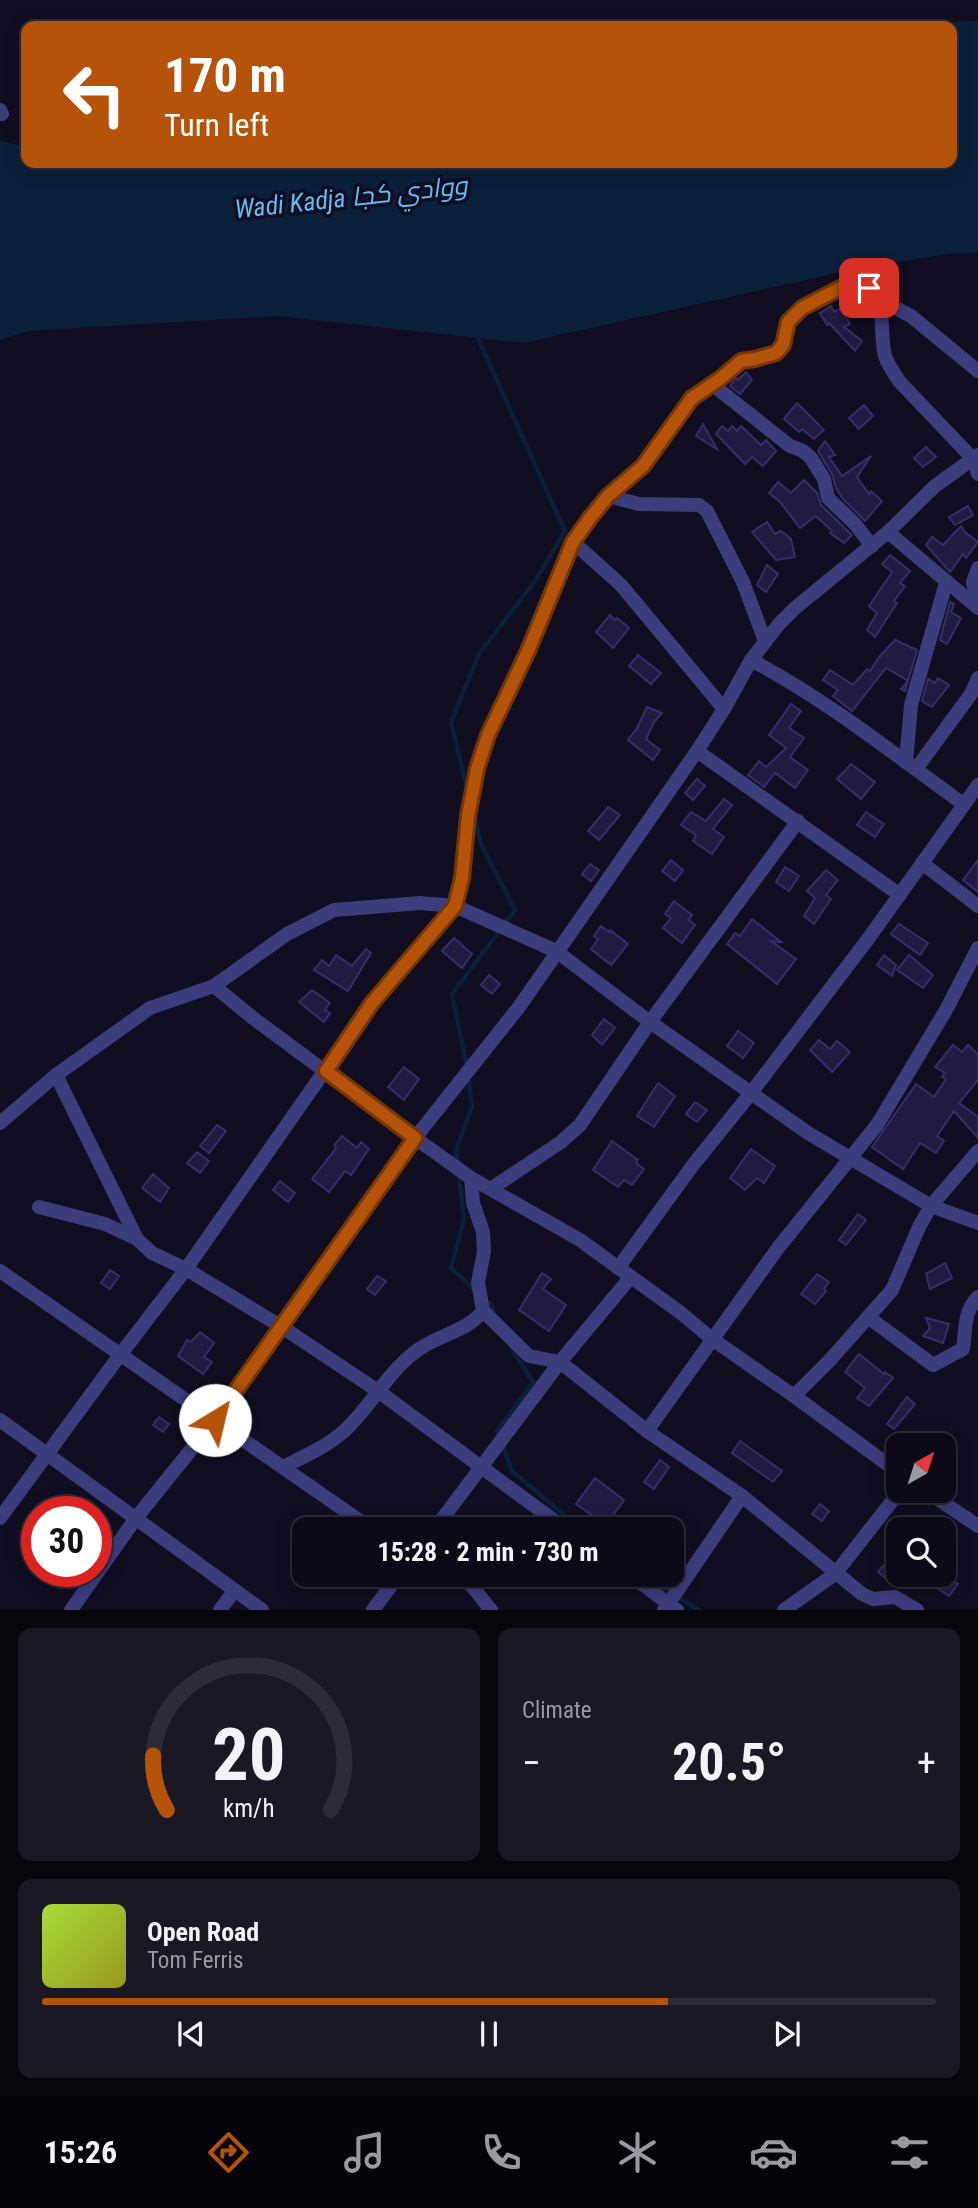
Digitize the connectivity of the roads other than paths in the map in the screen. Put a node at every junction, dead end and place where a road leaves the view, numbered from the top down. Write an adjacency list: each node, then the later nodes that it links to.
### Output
1 (880, 300): 2 (street); 3 (street); 4 (street)
2 (978, 371)
3 (713, 385): 5 (street); 8 (street)
4 (977, 463): 6 (street)
5 (608, 496): 7 (street); 12 (street)
6 (888, 532): 8 (street); 10 (street)
7 (573, 542): 15 (street); 23 (street)
8 (872, 546): 12 (street)
9 (978, 568): 11 (street)
10 (946, 583): 11 (street); 17 (street)
11 (978, 607)
12 (765, 641): 13 (street)
13 (751, 660): 15 (street); 17 (street)
14 (978, 678): 17 (street)
15 (724, 709): 16 (street)
16 (697, 751): 20 (street); 26 (street)
17 (911, 766): 19 (street)
18 (978, 785): 19 (street)
19 (963, 804): 21 (street)
20 (798, 821): 22 (street); 28 (street)
21 (922, 863): 22 (street); 24 (street)
22 (900, 895): 31 (street)
23 (455, 906): 26 (street); 27 (street); 29 (street)
24 (978, 906)
25 (978, 948): 35 (street)
26 (556, 951): 28 (street); 33 (street)
27 (214, 986): 29 (street); 30 (street)
28 (650, 1022): 31 (street); 37 (street)
29 (326, 1071): 33 (street); 43 (street)
30 (56, 1075): 32 (street); 41 (street)
31 (751, 1093): 35 (street); 42 (street)
32 (0, 1123)
33 (415, 1138): 36 (street); 49 (street)
34 (978, 1151): 38 (street)
35 (851, 1160): 38 (street); 50 (street)
36 (471, 1178): 37 (street); 47 (street)
37 (492, 1188): 42 (street)
38 (931, 1206): 40 (street); 48 (street)
39 (39, 1207): 41 (street)
40 (978, 1223)
41 (137, 1239): 43 (street)
42 (618, 1268): 45 (street)
43 (186, 1269): 49 (street); 51 (street)
44 (0, 1271): 51 (street)
45 (631, 1278): 50 (street); 52 (street)
46 (978, 1297): 48 (street)
47 (483, 1311): 52 (street); 53 (street)
48 (868, 1318): 54 (street)
49 (282, 1327): 53 (street); 56 (street)
50 (712, 1339): 54 (street); 57 (street)
51 (120, 1355): 56 (street); 58 (street)
52 (560, 1362): 57 (street); 60 (street)
53 (378, 1391): 60 (street); 61 (street)
54 (794, 1396): 59 (street)
55 (0, 1420): 58 (street)
56 (215, 1420): 61 (street); 69 (street)
57 (647, 1431): 62 (street)
58 (48, 1454): 68 (street); 69 (street)
59 (886, 1463)
60 (481, 1466): 66 (street); 67 (street)
61 (283, 1467): 65 (street)
62 (742, 1496): 71 (street); 76 (street)
63 (891, 1503): 71 (street)
64 (944, 1503): 70 (street)
65 (354, 1517)
66 (450, 1517)
67 (550, 1517)
68 (0, 1518)
69 (136, 1518): 75 (street); 77 (street)
70 (978, 1526)
71 (835, 1574): 82 (street); 83 (street)
72 (390, 1587): 80 (street)
73 (473, 1587): 81 (street)
74 (645, 1587): 76 (street)
75 (235, 1590): 78 (street); 79 (street)
76 (670, 1607)
77 (71, 1609)
78 (220, 1609)
79 (262, 1609)
80 (373, 1609)
81 (491, 1609)
82 (784, 1609)
83 (917, 1609)

